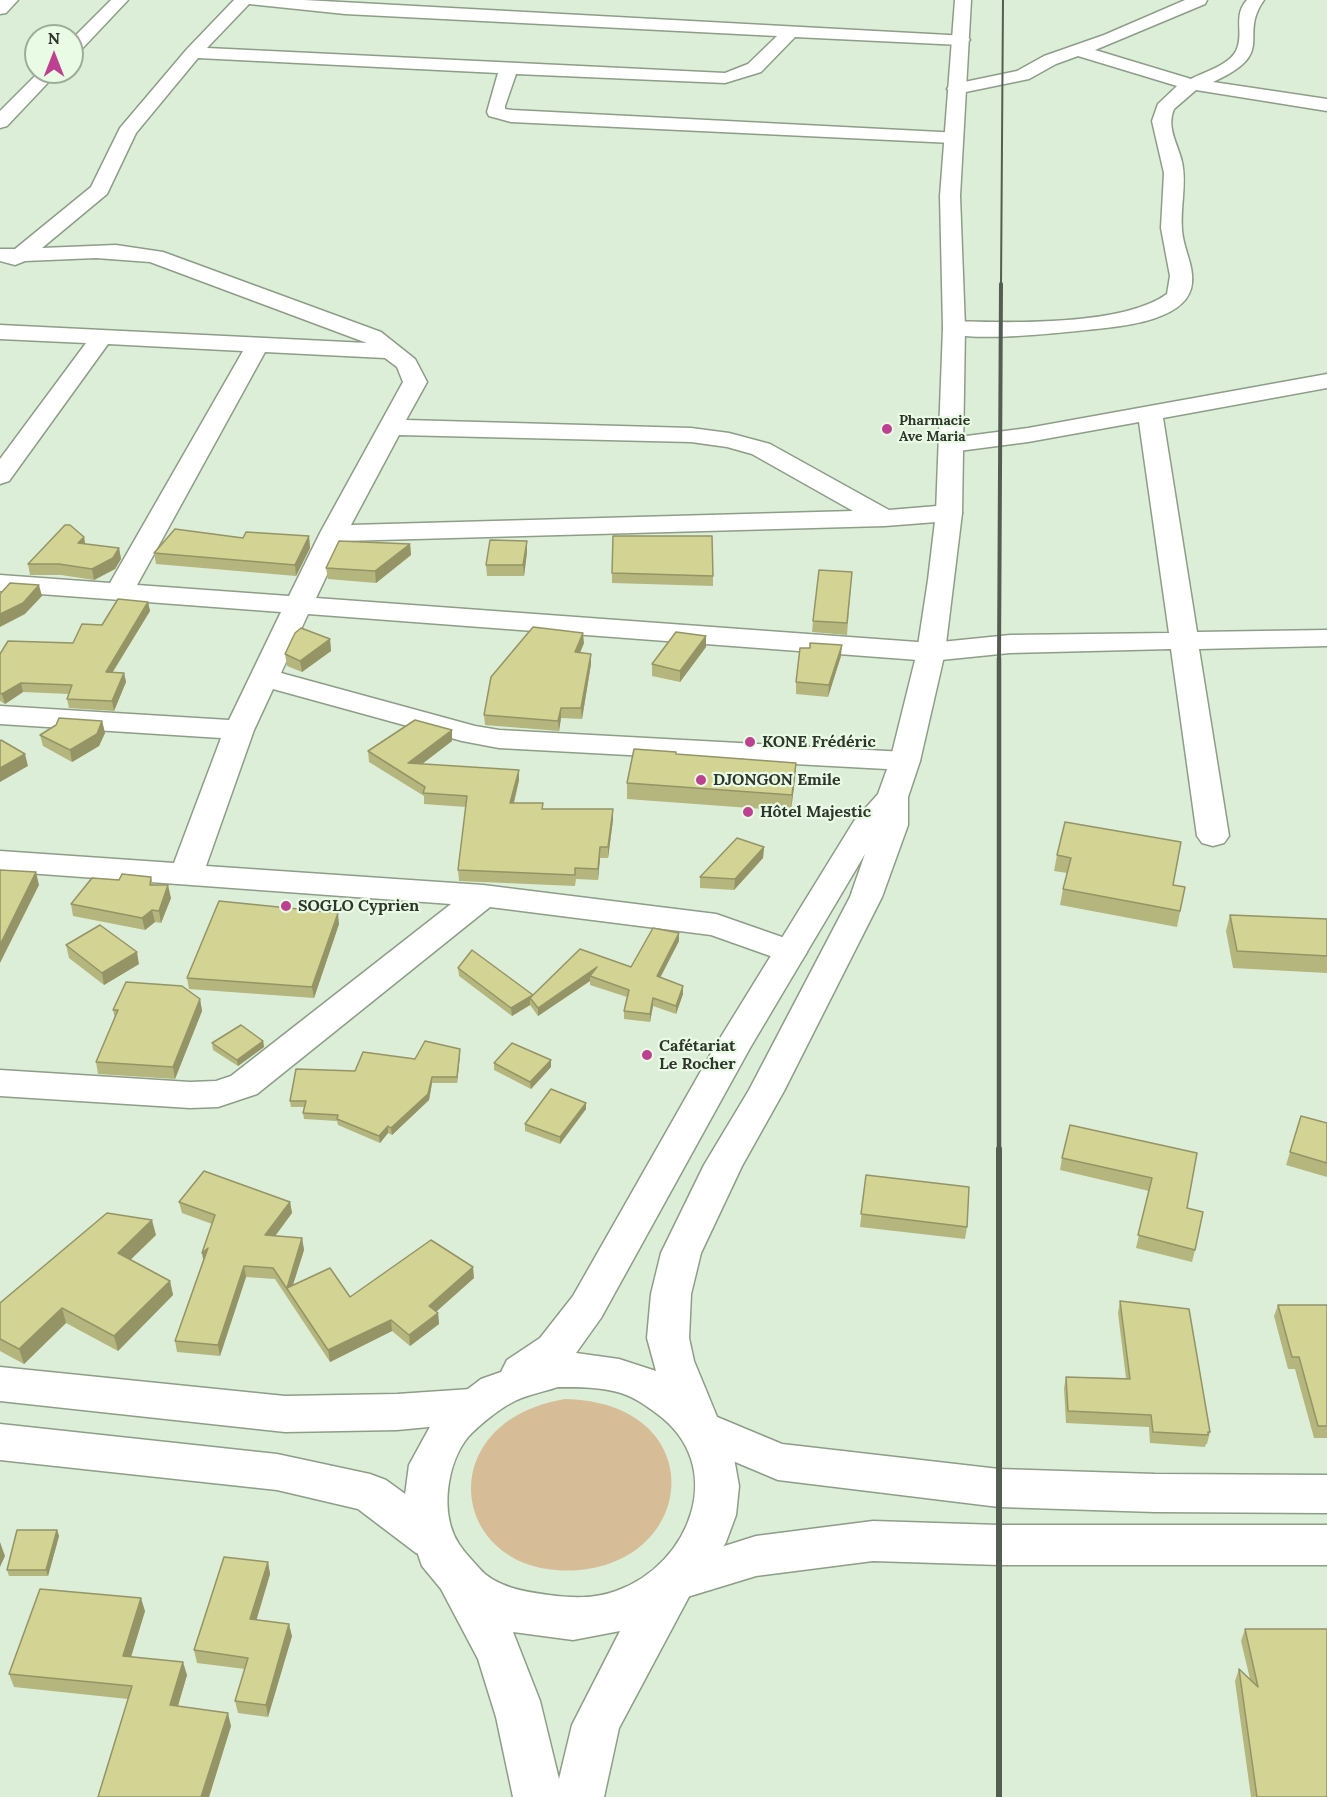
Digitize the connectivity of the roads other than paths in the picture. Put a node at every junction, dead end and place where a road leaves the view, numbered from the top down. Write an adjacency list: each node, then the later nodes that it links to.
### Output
1 (10, 0): 9 (main road)
2 (120, 0): 13 (main road)
3 (243, 0): 16 (main road)
4 (254, 0): 8 (main road)
5 (963, 0): 14 (main road)
6 (1199, 0): 15 (main road)
7 (1256, 0): 19 (main road)
8 (348, 4): 11 (main road)
9 (0, 9)
10 (701, 9): 11 (main road)
11 (697, 27): 12 (main road)
12 (790, 32): 14 (main road); 17 (main road)
13 (84, 37)
14 (961, 40): 21 (main road)
15 (1077, 50): 19 (main road); 21 (main road)
16 (193, 53): 17 (main road); 26 (main road)
17 (509, 67): 25 (main road)
18 (37, 84): 22 (main road)
19 (1190, 84): 23 (main road); 28 (main road)
20 (10, 89): 22 (main road)
21 (956, 89): 25 (main road)
22 (31, 90): 24 (main road)
23 (1327, 105)
24 (0, 122)
25 (953, 137): 28 (main road)
26 (9, 255): 27 (main road); 32 (main road)
27 (0, 276)
28 (954, 328): 36 (main road)
29 (0, 332): 30 (main road)
30 (102, 337): 31 (main road); 37 (main road)
31 (258, 344): 32 (main road); 42 (main road)
32 (393, 352): 35 (main road)
33 (1327, 381): 34 (main road)
34 (1150, 412): 36 (main road); 45 (main road)
35 (389, 428): 39 (main road); 40 (main road)
36 (951, 445): 38 (main road)
37 (0, 476)
38 (949, 513): 39 (main road); 46 (main road)
39 (885, 518): 40 (main road)
40 (333, 533): 43 (main road)
41 (0, 583): 42 (main road)
42 (118, 592): 43 (main road)
43 (298, 606): 46 (main road); 47 (main road)
44 (1327, 638): 45 (main road)
45 (1184, 642): 46 (main road); 51 (main road)
46 (931, 652): 50 (main road)
47 (264, 677): 49 (main road); 50 (main road)
48 (0, 715): 49 (main road)
49 (239, 730): 53 (main road)
50 (898, 779): 55 (main road); 59 (main road)
51 (1213, 836)
52 (0, 861): 53 (main road)
53 (187, 872): 54 (main road)
54 (483, 896): 55 (main road); 56 (main road)
55 (790, 952): 58 (main road)
56 (0, 1083)
57 (0, 1384): 58 (main road)
58 (485, 1397): 59 (main road); 63 (main road)
59 (698, 1427): 61 (main road); 64 (main road)
60 (0, 1442): 63 (main road)
61 (1327, 1494)
62 (1327, 1545): 64 (main road)
63 (443, 1556): 64 (main road); 65 (main road)
64 (674, 1581): 66 (main road)
65 (538, 1797)
66 (579, 1797)

